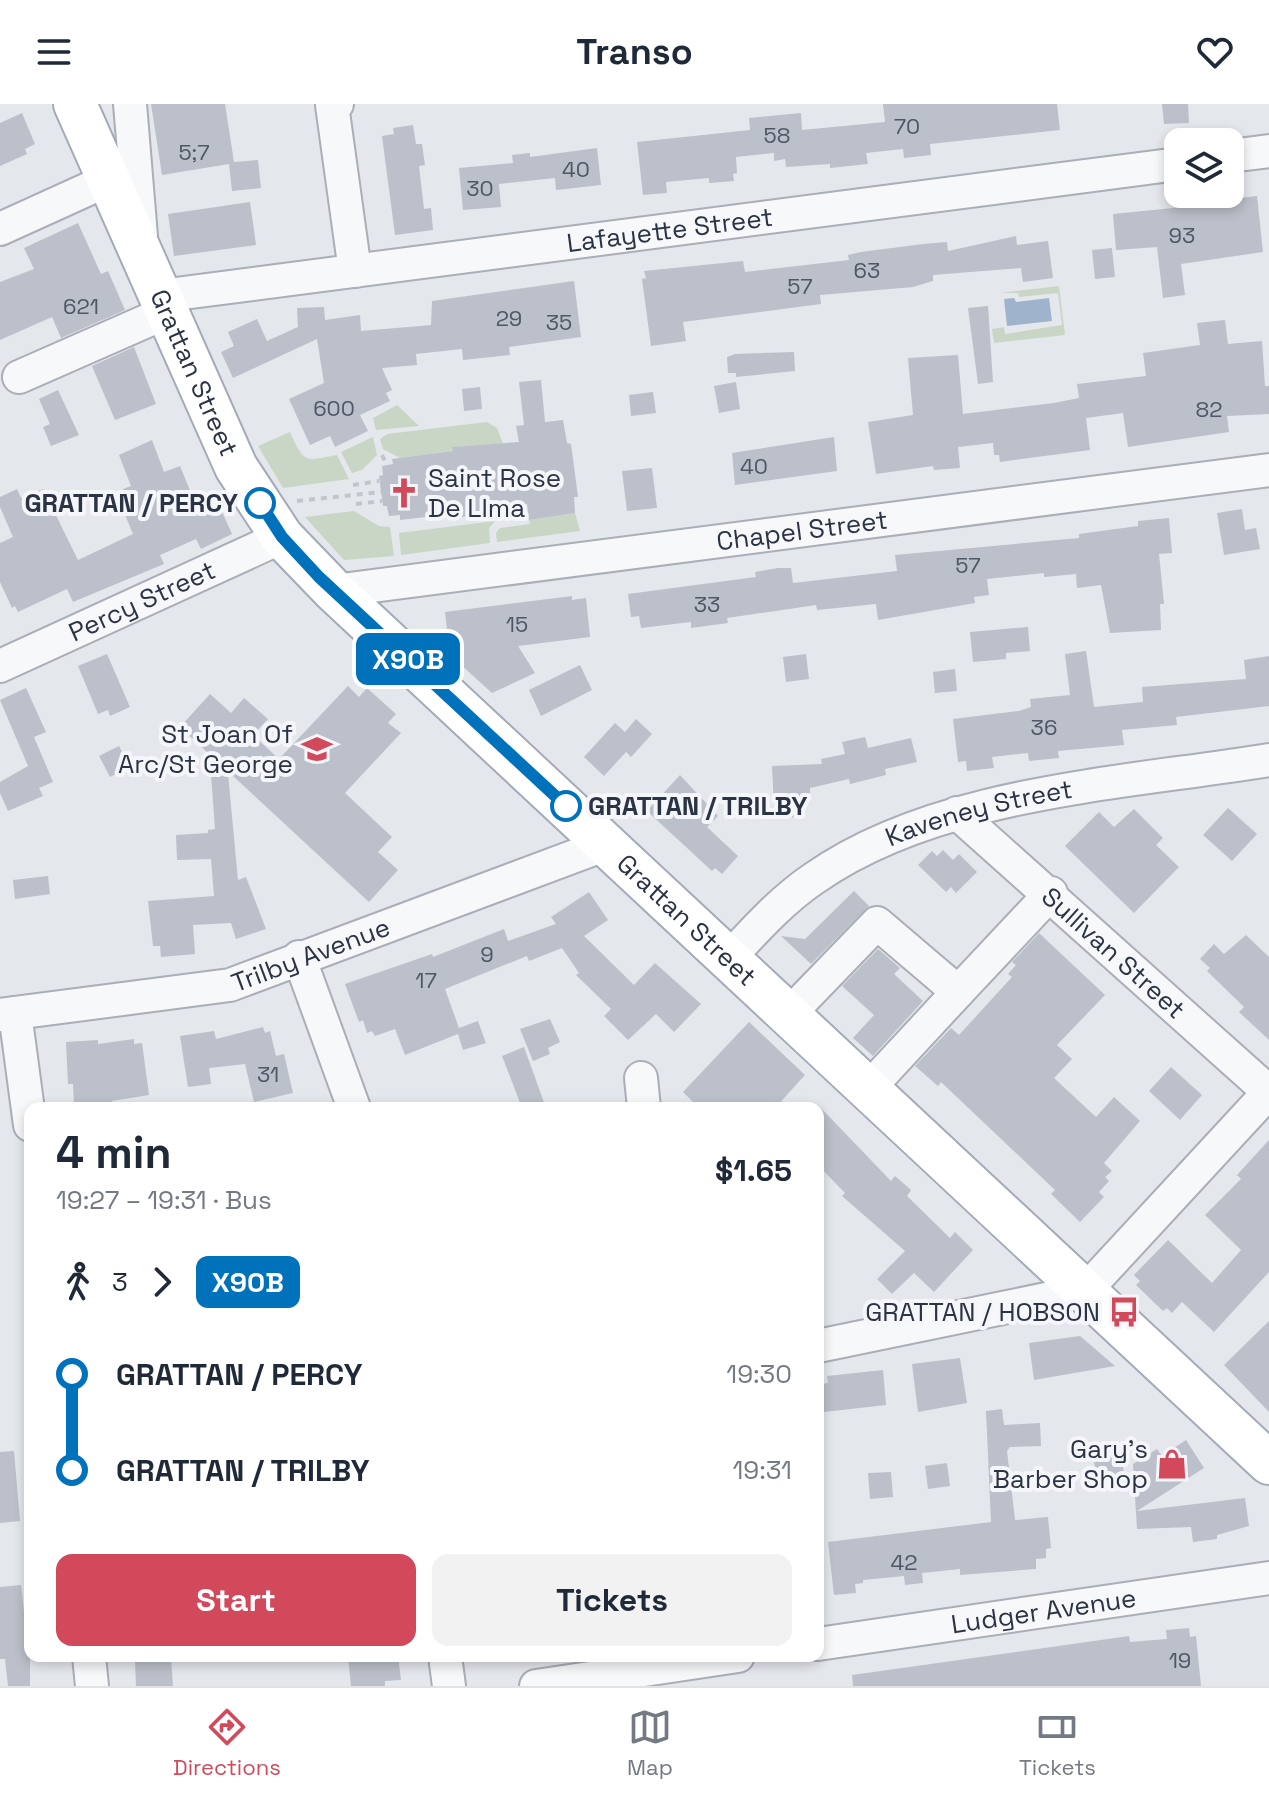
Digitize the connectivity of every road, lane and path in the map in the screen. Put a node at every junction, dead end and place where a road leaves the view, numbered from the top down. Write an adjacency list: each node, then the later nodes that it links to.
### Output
1 (75, 104): 7 (main road, Grattan Street)
2 (130, 104): 9 (street)
3 (337, 104): 10 (street)
4 (1269, 151): 5 (street)
5 (1244, 154)
6 (1164, 166): 10 (street, Lafayette Street)
7 (108, 180): 8 (street); 9 (main road, Grattan Street)
8 (0, 229)
9 (142, 255): 11 (main road, Grattan Street)
10 (355, 271): 11 (street, Lafayette Street)
11 (164, 304): 12 (street, Lafayette Street); 21 (main road, Grattan Street)
12 (19, 377)
13 (382, 455): 14 (path)
14 (387, 465)
15 (1269, 470): 22 (street, Chapel Street)
16 (379, 481): 17 (path)
17 (353, 485)
18 (381, 492): 21 (path)
19 (382, 501): 20 (path)
20 (356, 504)
21 (287, 520): 22 (main road, Grattan Street); 23 (street, Percy Street)
22 (334, 591): 26 (main road, Grattan Street)
23 (0, 666)
24 (1269, 760): 25 (street, Kaveney Street)
25 (957, 813): 27 (street, Sullivan Street); 29 (street, Kaveney Street)
26 (607, 844): 28 (street, Trilby Avenue); 29 (main road, Grattan Street)
27 (1051, 893): 30 (street); 34 (street, Sullivan Street)
28 (299, 957): 31 (street, Trilby Avenue); 36 (street)
29 (729, 958): 32 (main road, Grattan Street)
30 (958, 992): 32 (street); 33 (street)
31 (8, 1014): 35 (street)
32 (789, 1014): 33 (main road, Grattan Street)
33 (868, 1089): 37 (main road, Grattan Street)
34 (1269, 1092): 37 (street)
35 (25, 1102)
36 (352, 1102)
37 (1085, 1291): 38 (street); 39 (main road, Grattan Street)
38 (824, 1345)
39 (1269, 1463)
40 (1269, 1578): 41 (street, Ludger Avenue)
41 (824, 1643)
42 (90, 1662): 45 (street)
43 (446, 1662): 46 (street)
44 (698, 1662): 47 (street)
45 (92, 1686)
46 (449, 1686)
47 (536, 1686)

